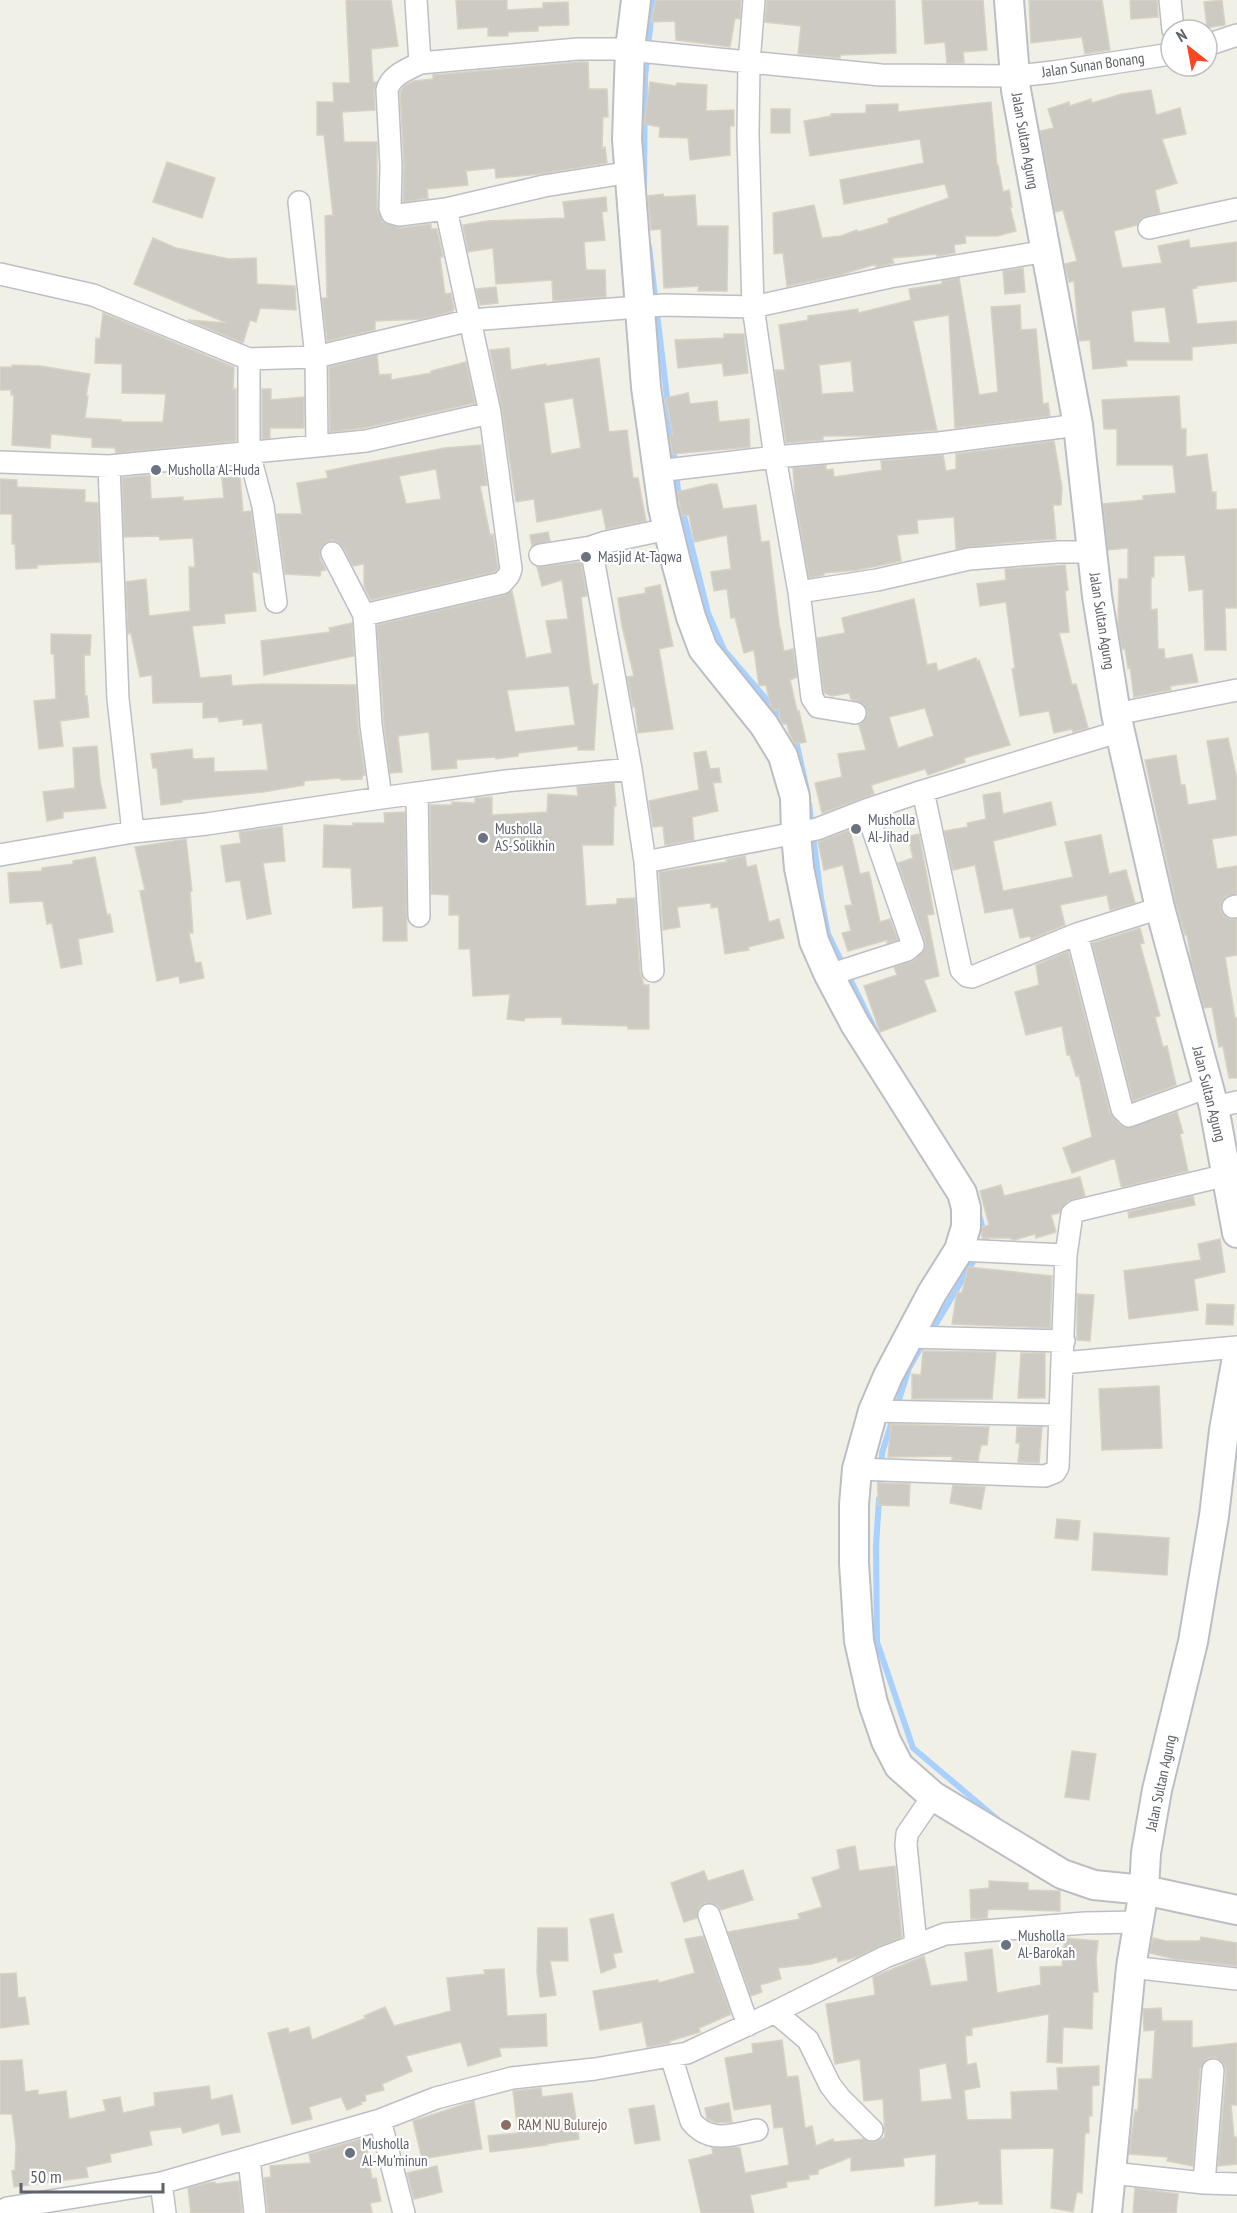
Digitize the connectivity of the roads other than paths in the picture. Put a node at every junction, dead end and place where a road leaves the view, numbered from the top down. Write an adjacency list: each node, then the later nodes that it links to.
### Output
1 (416, 0): 11 (street)
2 (636, 0): 9 (street)
3 (754, 0): 12 (street)
4 (1009, 0): 13 (street, Jalan Sultan Agung)
5 (1170, 0): 6 (street)
6 (1172, 18)
7 (1237, 35): 8 (street)
8 (1219, 41)
9 (640, 51): 11 (street, Jalan Sunan Bonang); 12 (street, Jalan Sunan Bonang); 14 (street)
10 (1159, 56): 13 (street, Jalan Sunan Bonang)
11 (420, 63): 17 (street)
12 (749, 63): 13 (street, Jalan Sunan Bonang); 22 (street)
13 (1016, 75): 19 (street, Jalan Sultan Agung)
14 (631, 172): 17 (street); 21 (street)
15 (299, 202): 24 (street)
16 (1237, 209): 18 (street)
17 (446, 210): 23 (street)
18 (1149, 228)
19 (1047, 251): 22 (street); 27 (street, Jalan Sultan Agung)
20 (0, 274): 25 (street)
21 (651, 306): 22 (street); 23 (street); 33 (street)
22 (753, 307): 30 (street)
23 (471, 320): 24 (street); 26 (street)
24 (316, 357): 25 (street); 28 (street)
25 (249, 359): 29 (street)
26 (490, 413): 28 (street); 41 (street)
27 (1078, 425): 30 (street); 36 (street, Jalan Sultan Agung)
28 (317, 446): 29 (street)
29 (249, 453): 32 (street); 40 (street)
30 (775, 457): 33 (street); 39 (street)
31 (0, 462): 32 (street)
32 (110, 466): 51 (street)
33 (670, 469): 34 (street)
34 (668, 529): 35 (street); 50 (street)
35 (591, 547): 38 (street); 45 (street)
36 (1092, 552): 39 (street); 44 (street, Jalan Sultan Agung)
37 (332, 553): 41 (street)
38 (540, 555)
39 (799, 592): 43 (street)
40 (276, 602)
41 (364, 615): 48 (street)
42 (1237, 690): 44 (street)
43 (855, 713)
44 (1119, 723): 46 (street); 54 (street, Jalan Sultan Agung)
45 (631, 769): 47 (street); 53 (street)
46 (923, 792): 49 (street); 56 (street)
47 (417, 793): 48 (street); 55 (street)
48 (381, 798): 51 (street)
49 (867, 810): 50 (street); 58 (street)
50 (807, 831): 53 (street); 58 (street)
51 (133, 832): 52 (street)
52 (0, 855)
53 (645, 862): 57 (street)
54 (1160, 908): 56 (street); 59 (street, Jalan Sultan Agung)
55 (419, 916)
56 (1077, 934): 59 (street)
57 (653, 971)
58 (829, 975): 62 (street)
59 (1220, 1099): 60 (street, Jalan Sultan Agung)
60 (1227, 1174): 61 (street, Jalan Sultan Agung); 63 (street)
61 (1237, 1226)
62 (958, 1250): 63 (street); 64 (street)
63 (1066, 1255): 65 (street)
64 (907, 1337): 65 (street); 69 (street)
65 (1064, 1341): 68 (street)
66 (1237, 1347): 68 (street)
67 (1237, 1357): 71 (street, Jalan Sultan Agung)
68 (1063, 1363): 70 (street)
69 (873, 1411): 70 (street); 72 (street)
70 (1059, 1415): 72 (street)
71 (1231, 1430): 74 (street, Jalan Sultan Agung)
72 (857, 1469): 73 (street)
73 (933, 1796): 74 (street); 78 (street)
74 (1145, 1872): 75 (street); 77 (street, Jalan Sultan Agung)
75 (1237, 1910)
76 (709, 1915): 82 (street)
77 (1139, 1922): 78 (street); 79 (street, Jalan Sultan Agung)
78 (916, 1944): 81 (street)
79 (1131, 1967): 80 (street); 89 (street, Jalan Sultan Agung)
80 (1237, 1979)
81 (775, 2012): 82 (street); 87 (street)
82 (748, 2025): 83 (street)
83 (671, 2056): 85 (street); 86 (street)
84 (1213, 2070): 91 (street)
85 (380, 2120): 88 (street); 96 (street)
86 (757, 2130)
87 (872, 2130)
88 (249, 2159): 90 (street); 95 (street)
89 (1112, 2173): 91 (street); 97 (street, Jalan Sultan Agung)
90 (161, 2183): 93 (street); 94 (street)
91 (1204, 2183): 92 (street)
92 (1237, 2184)
93 (5, 2209)
94 (165, 2213)
95 (255, 2213)
96 (404, 2213)
97 (1107, 2213)

